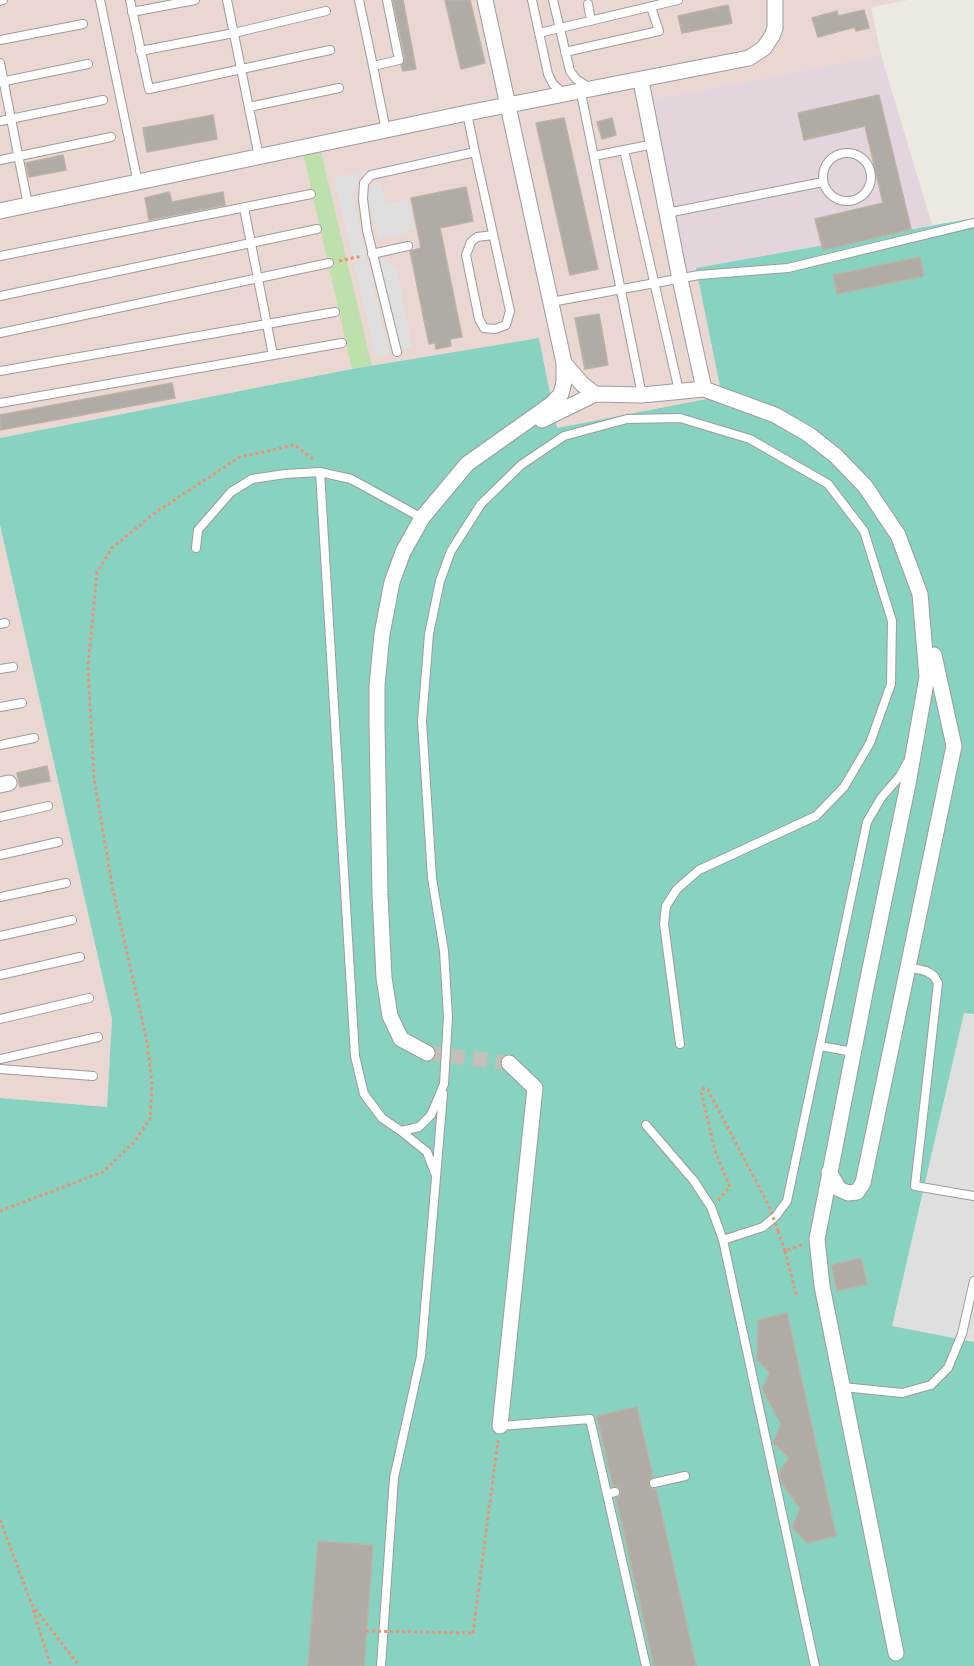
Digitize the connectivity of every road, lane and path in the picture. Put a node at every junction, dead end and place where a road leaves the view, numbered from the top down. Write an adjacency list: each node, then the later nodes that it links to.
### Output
1 (100, 0): 49 (lane)
2 (130, 0): 15 (lane)
3 (195, 0): 15 (lane)
4 (227, 0): 19 (lane)
5 (359, 0): 27 (lane)
6 (387, 0): 27 (lane)
7 (485, 0): 34 (street)
8 (532, 0): 20 (lane)
9 (553, 0): 18 (lane)
10 (678, 0): 13 (lane)
11 (776, 0): 29 (street)
12 (588, 4): 16 (lane)
13 (651, 7): 16 (lane); 24 (lane)
14 (326, 11): 19 (lane)
15 (132, 12): 23 (lane)
16 (591, 21): 18 (lane)
17 (83, 24): 21 (lane)
18 (560, 28): 20 (lane); 24 (lane)
19 (234, 33): 23 (lane); 28 (lane)
20 (539, 33): 32 (lane)
21 (0, 40)
22 (330, 50): 28 (lane)
23 (140, 51): 28 (lane)
24 (565, 52): 32 (lane)
25 (0, 63): 30 (lane)
26 (88, 64): 30 (lane)
27 (373, 66): 39 (lane)
28 (241, 70): 35 (lane)
29 (641, 81): 32 (street); 41 (street)
30 (2, 82): 37 (lane)
31 (339, 88): 35 (lane)
32 (580, 92): 34 (street); 45 (lane)
33 (103, 100): 37 (lane)
34 (508, 106): 36 (street); 67 (street)
35 (249, 107): 46 (lane)
36 (467, 113): 39 (street); 43 (lane)
37 (11, 119): 38 (lane); 44 (lane)
38 (0, 121)
39 (386, 130): 46 (street)
40 (111, 137): 44 (lane)
41 (654, 144): 42 (lane); 54 (street)
42 (624, 150): 45 (lane); 64 (lane)
43 (475, 152): 57 (lane); 59 (lane)
44 (18, 156): 47 (lane); 51 (lane)
45 (594, 156): 65 (lane)
46 (259, 157): 49 (street)
47 (0, 160)
48 (823, 182): 48 (lane); 54 (lane)
49 (138, 183): 51 (street)
50 (311, 194): 52 (lane)
51 (28, 205): 53 (street)
52 (244, 208): 60 (lane); 62 (lane)
53 (0, 211)
54 (667, 213): 63 (street)
55 (974, 223): 63 (lane)
56 (317, 229): 66 (lane)
57 (493, 235): 57 (lane)
58 (408, 246): 59 (lane)
59 (372, 254): 72 (lane)
60 (0, 256)
61 (329, 263): 62 (lane)
62 (258, 278): 69 (lane); 70 (lane)
63 (680, 279): 64 (lane); 76 (street)
64 (654, 282): 65 (lane); 77 (lane)
65 (621, 289): 67 (lane); 79 (lane)
66 (0, 296)
67 (550, 302): 74 (street)
68 (335, 312): 69 (lane)
69 (267, 324): 73 (lane); 75 (lane)
70 (0, 333)
71 (342, 343): 73 (lane)
72 (397, 352)
73 (273, 355): 80 (lane)
74 (564, 363): 78 (street); 81 (street)
75 (0, 371)
76 (704, 389): 77 (street); 85 (street)
77 (680, 391): 79 (street)
78 (596, 394): 79 (street); 81 (street)
79 (642, 395)
80 (0, 403)
81 (522, 426): 83 (street)
82 (320, 472): 83 (lane); 84 (lane); 117 (lane); 122 (path)
83 (422, 519): 110 (street)
84 (196, 548)
85 (920, 594): 92 (street); 102 (street)
86 (13, 667): 87 (lane)
87 (0, 669)
88 (22, 703): 89 (lane)
89 (0, 707)
90 (34, 738): 91 (lane)
91 (0, 745)
92 (914, 751): 108 (lane); 109 (street)
93 (48, 806): 94 (lane)
94 (0, 816)
95 (58, 842): 96 (lane)
96 (0, 855)
97 (66, 883): 98 (lane)
98 (0, 897)
99 (72, 920): 100 (lane)
100 (0, 936)
101 (80, 957): 103 (lane)
102 (908, 967): 118 (street); 120 (lane)
103 (0, 975)
104 (89, 998): 105 (lane)
105 (0, 1019)
106 (98, 1037): 111 (lane)
107 (680, 1044): 115 (lane)
108 (820, 1046): 109 (lane); 124 (lane)
109 (853, 1052): 118 (street)
110 (428, 1053)
111 (0, 1059)
112 (509, 1063): 129 (street)
113 (0, 1069): 114 (lane)
114 (93, 1076)
115 (444, 1084): 117 (lane); 119 (lane)
116 (646, 1125): 121 (lane)
117 (401, 1131): 119 (lane)
118 (829, 1173): 123 (street)
119 (436, 1175): 138 (lane)
120 (974, 1196)
121 (711, 1207): 124 (lane); 125 (path, bridge)
122 (0, 1210)
123 (817, 1239): 125 (path); 128 (street)
124 (723, 1240): 140 (lane)
125 (785, 1251): 127 (path)
126 (974, 1281): 128 (lane)
127 (797, 1297)
128 (843, 1387): 135 (street)
129 (500, 1426): 134 (path, bridge); 139 (lane)
130 (686, 1476): 131 (lane)
131 (654, 1483)
132 (0, 1520): 133 (path)
133 (32, 1605): 136 (path); 137 (path)
134 (366, 1631)
135 (896, 1653)
136 (77, 1663)
137 (51, 1666)
138 (381, 1666)
139 (646, 1666)
140 (815, 1666)

